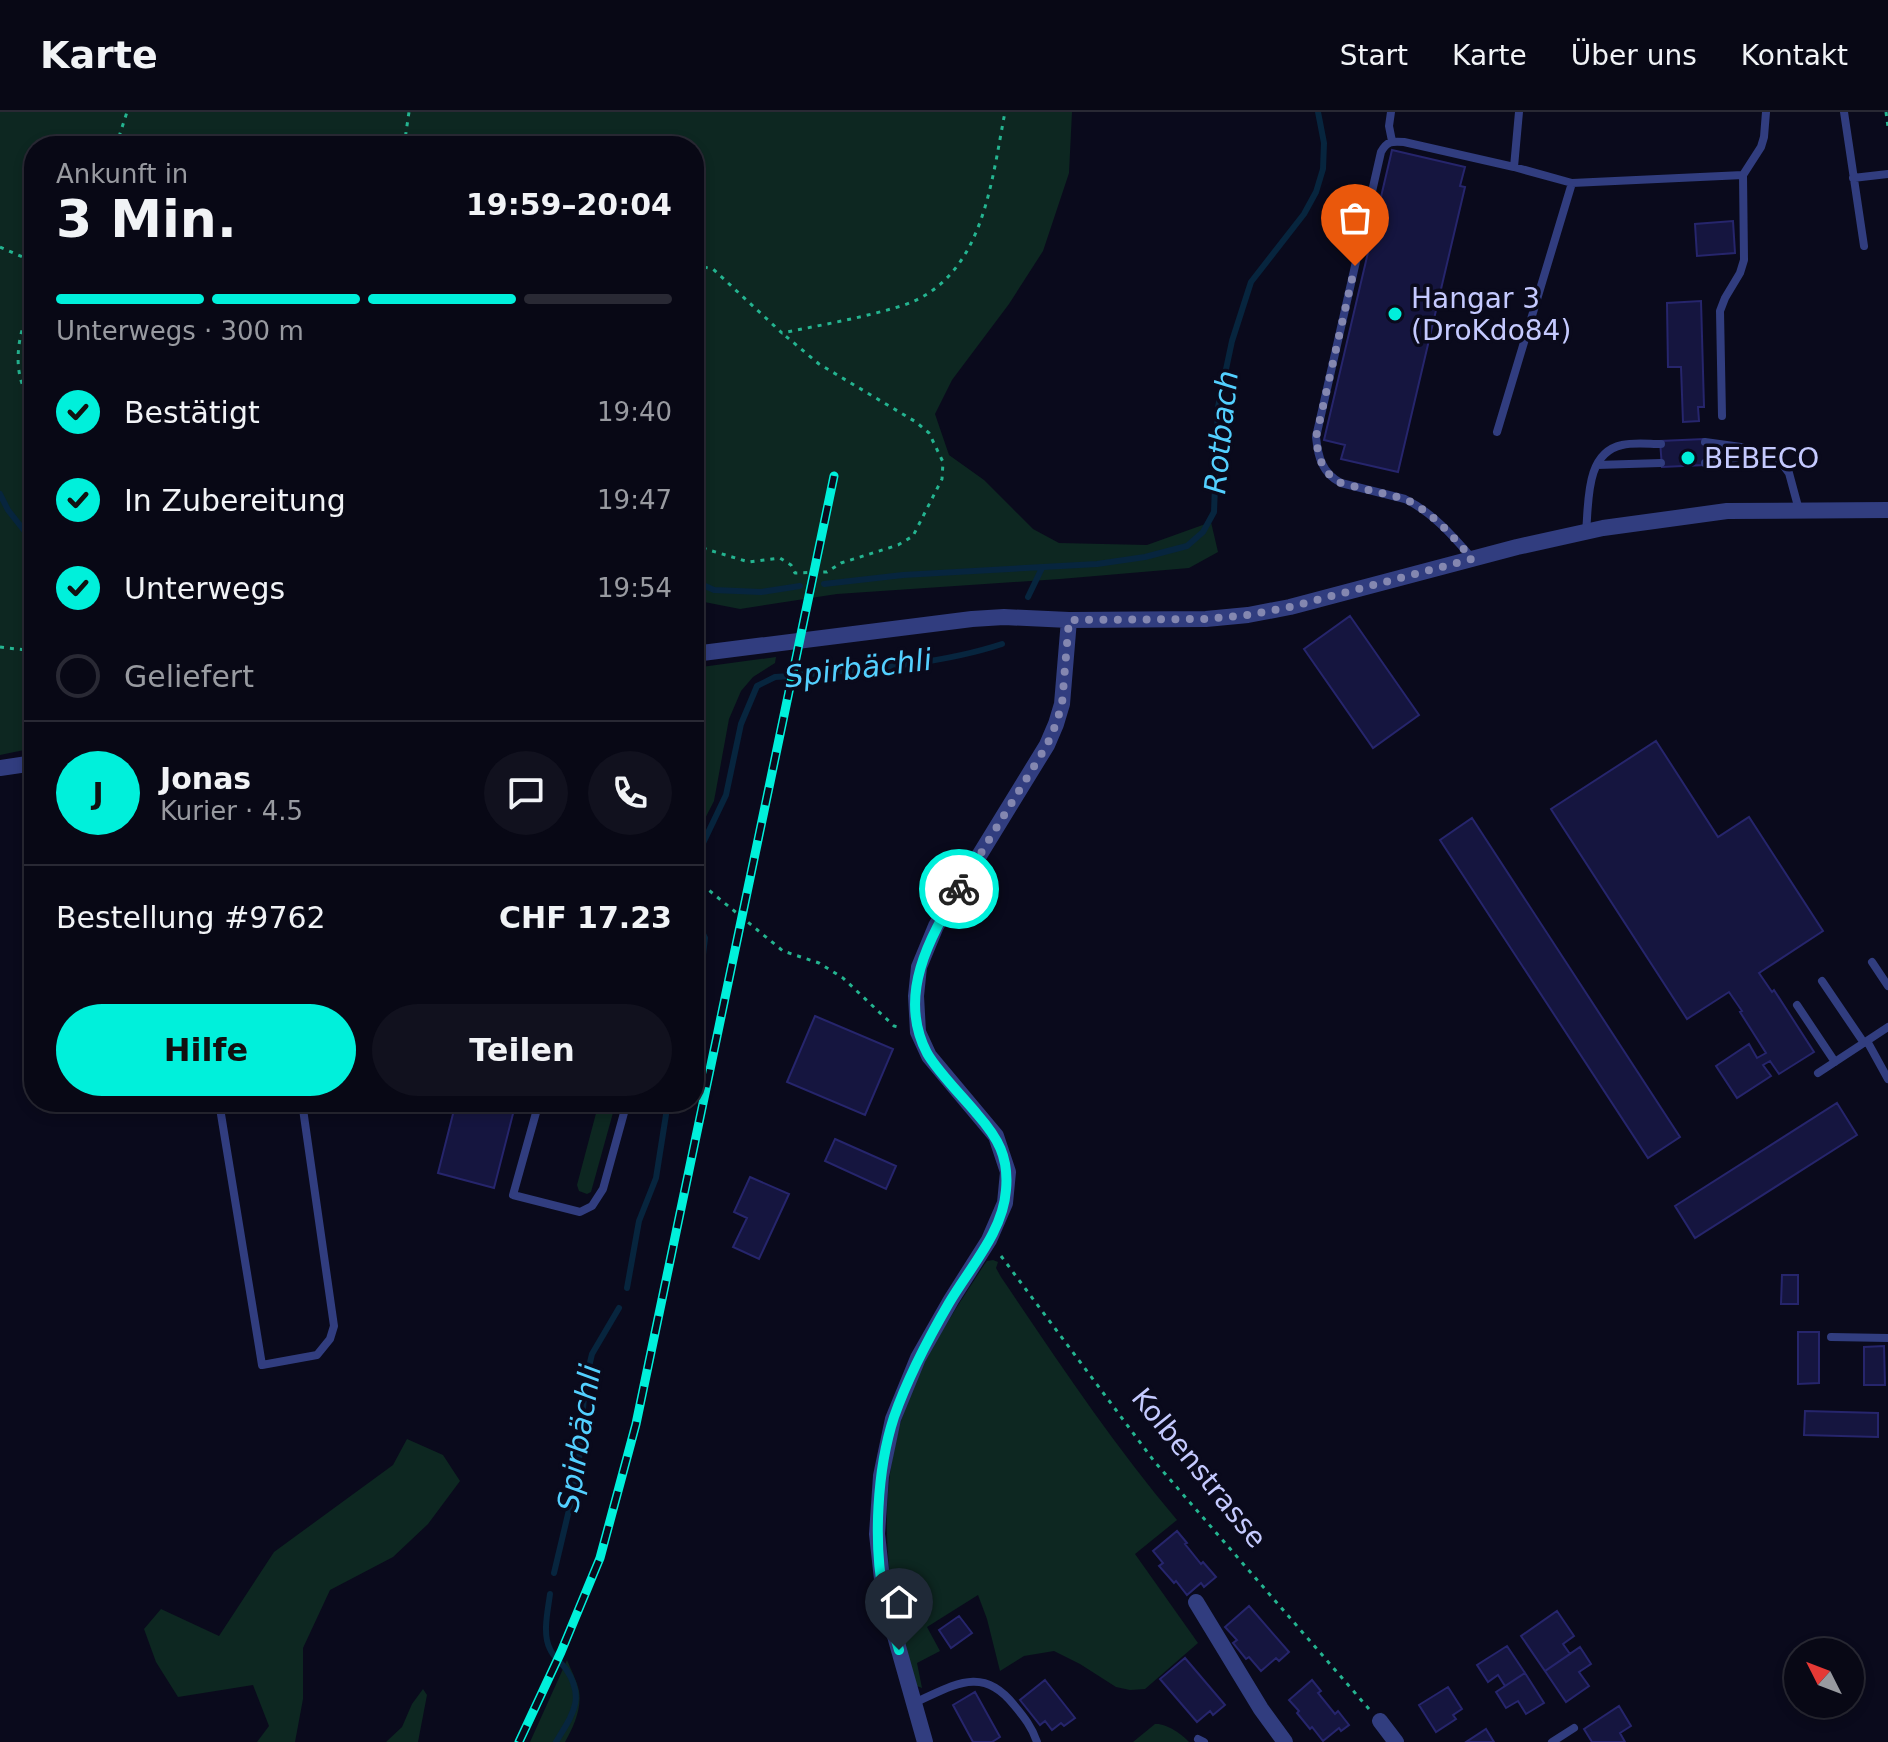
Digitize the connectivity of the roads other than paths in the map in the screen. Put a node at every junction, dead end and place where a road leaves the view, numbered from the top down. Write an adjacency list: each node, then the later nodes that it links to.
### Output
1 (1391, 112): 5 (lane)
2 (1519, 112): 6 (lane)
3 (1766, 112): 8 (lane)
4 (1844, 112): 9 (lane)
5 (1392, 141): 6 (lane); 23 (lane)
6 (1514, 167): 10 (lane)
7 (1888, 174): 9 (lane)
8 (1743, 175): 10 (lane); 12 (lane)
9 (1853, 178): 11 (lane)
10 (1572, 183): 13 (lane)
11 (1864, 246)
12 (1722, 416)
13 (1497, 432)
14 (1705, 442): 16 (lane)
15 (1661, 444): 19 (lane)
16 (1755, 451): 18 (lane); 20 (lane)
17 (1661, 463): 19 (lane)
18 (1705, 463)
19 (1597, 465): 22 (lane)
20 (1800, 510): 21 (street); 22 (street)
21 (1888, 510)
22 (1586, 532): 23 (street)
23 (1472, 559): 24 (street)
24 (1069, 620): 25 (street); 44 (street)
25 (704, 653)
26 (24, 764): 27 (street)
27 (0, 768)
28 (1872, 962): 30 (lane)
29 (1822, 981): 33 (lane)
30 (1888, 986)
31 (1797, 1005): 34 (lane)
32 (1887, 1029): 33 (lane)
33 (1865, 1042): 34 (lane); 36 (lane)
34 (1835, 1062): 35 (lane)
35 (1818, 1073)
36 (1888, 1079)
37 (221, 1112): 38 (lane)
38 (303, 1112)
39 (536, 1112): 40 (lane)
40 (624, 1112)
41 (1831, 1337): 42 (lane)
42 (1888, 1338)
43 (1196, 1602): 49 (street)
44 (914, 1703): 47 (street); 48 (lane)
45 (1380, 1721): 50 (street)
46 (1574, 1728): 51 (lane)
47 (925, 1742)
48 (1037, 1742)
49 (1285, 1742)
50 (1396, 1742)
51 (1552, 1742)

